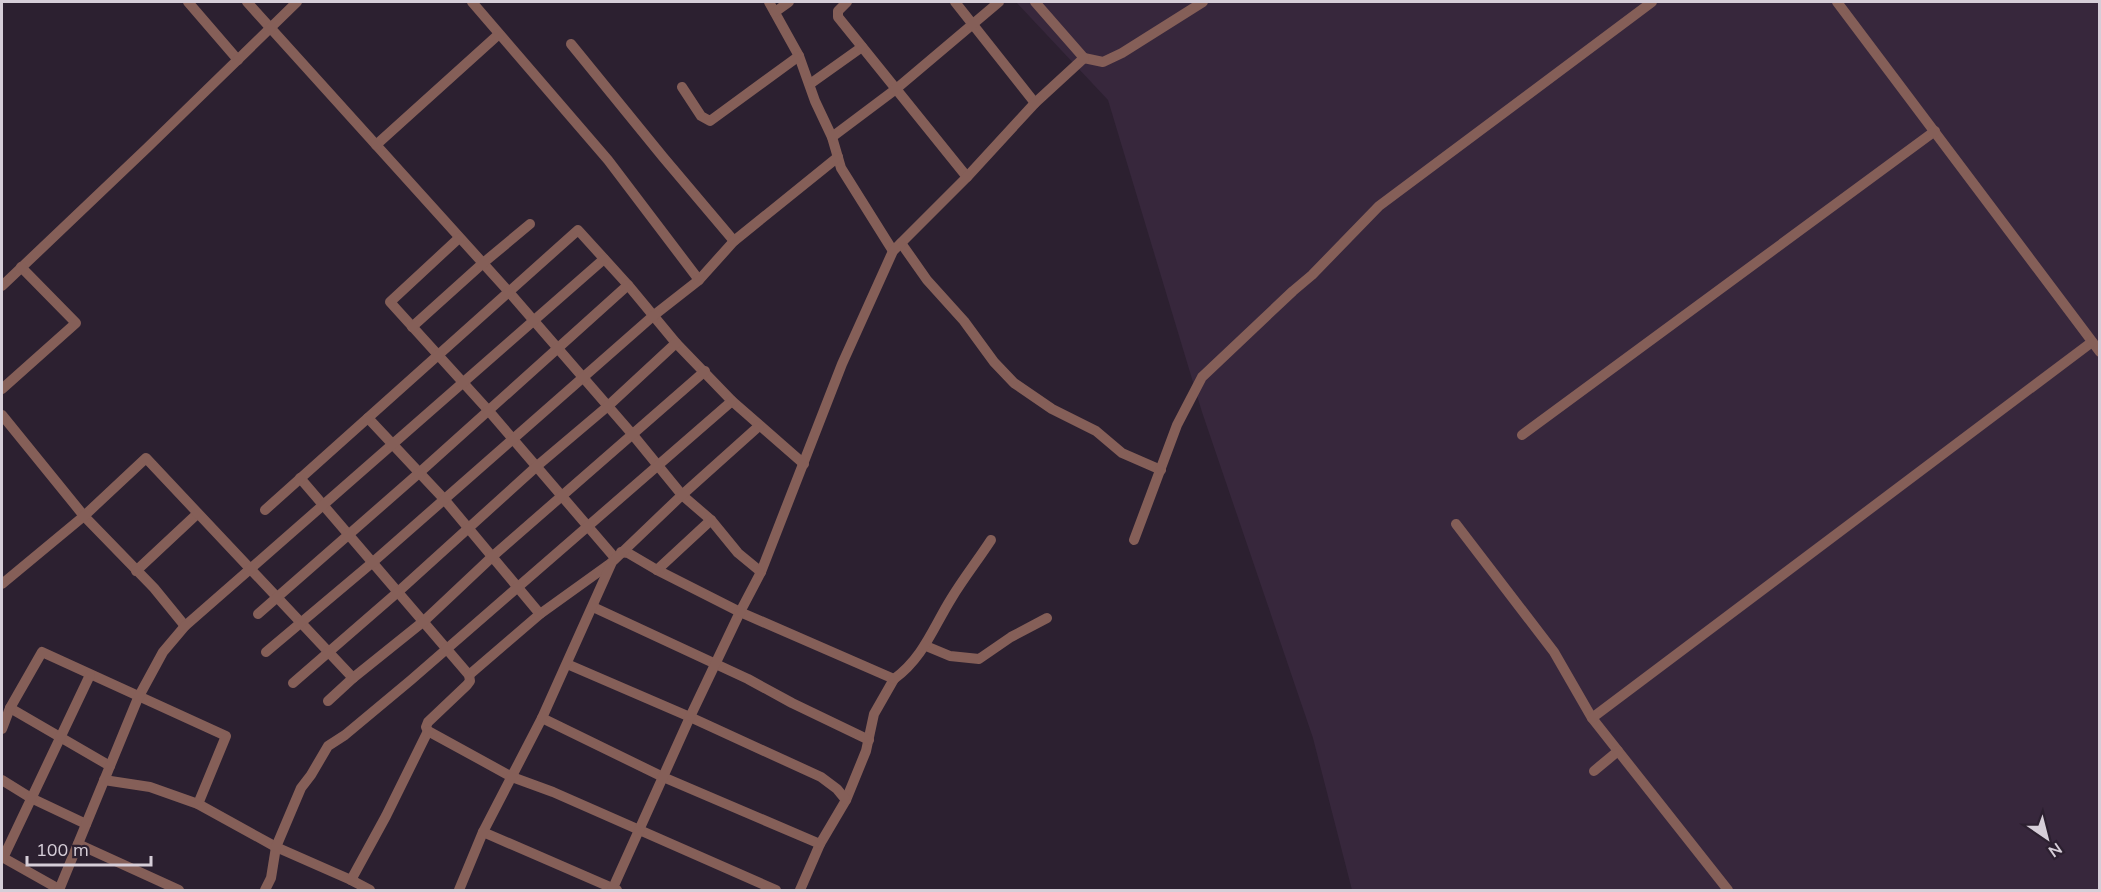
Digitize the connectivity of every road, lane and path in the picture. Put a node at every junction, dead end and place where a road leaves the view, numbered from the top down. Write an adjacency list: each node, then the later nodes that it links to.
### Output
1 (188, 2): 22 (street)
2 (247, 2): 16 (street)
3 (297, 2): 16 (street)
4 (472, 2): 17 (street)
5 (769, 2): 14 (street)
6 (789, 2): 14 (street)
7 (847, 2): 19 (street)
8 (955, 2): 15 (street)
9 (999, 2): 15 (street)
10 (1035, 2): 21 (street)
11 (1203, 2): 21 (street)
12 (1652, 2): 68 (street)
13 (1837, 2): 27 (street)
14 (775, 12): 20 (street)
15 (973, 23): 25 (street); 26 (street)
16 (270, 28): 22 (street); 29 (street)
17 (499, 34): 29 (street); 39 (street)
18 (571, 44): 34 (street)
19 (862, 47): 23 (street); 25 (street)
20 (799, 56): 23 (street); 24 (street)
21 (1084, 58): 26 (street)
22 (238, 60): 38 (street)
23 (810, 84): 28 (street)
24 (682, 87)
25 (896, 89): 28 (street); 31 (street)
26 (1035, 103): 31 (street)
27 (1935, 131): 46 (street); 62 (street)
28 (832, 137): 30 (street)
29 (376, 146): 33 (street)
30 (838, 157): 34 (street); 35 (street)
31 (967, 177): 35 (street)
32 (530, 224): 37 (street)
33 (459, 238): 37 (street); 45 (street)
34 (734, 241): 39 (street)
35 (897, 247): 66 (street); 68 (street)
36 (604, 259): 40 (street); 42 (street); 44 (street)
37 (482, 264): 42 (street); 45 (street)
38 (21, 267): 41 (street); 54 (street)
39 (699, 280): 43 (street)
40 (628, 285): 43 (street); 48 (street)
41 (2, 286)
42 (509, 292): 44 (street); 50 (street)
43 (653, 316): 47 (street); 52 (street)
44 (533, 320): 48 (street); 53 (street)
45 (412, 327): 50 (street)
46 (2092, 342): 49 (street); 120 (street)
47 (676, 343): 51 (street); 56 (street)
48 (558, 349): 52 (street); 57 (street)
49 (2100, 352)
50 (437, 354): 53 (street); 59 (street)
51 (705, 371): 55 (street); 61 (street)
52 (583, 378): 56 (street); 63 (street)
53 (464, 383): 57 (street); 64 (street)
54 (2, 389)
55 (732, 401): 60 (street); 65 (street)
56 (608, 406): 61 (street); 67 (street)
57 (488, 410): 63 (street); 69 (street)
58 (2, 415): 77 (street)
59 (368, 418): 64 (street); 70 (street)
60 (759, 426): 66 (street); 71 (street)
61 (633, 435): 65 (street); 72 (street)
62 (1522, 435)
63 (513, 438): 67 (street); 73 (street)
64 (393, 445): 69 (street); 74 (street)
65 (658, 464): 71 (street); 80 (street)
66 (804, 464): 91 (street)
67 (537, 466): 72 (street); 81 (street)
68 (1161, 470): 84 (street)
69 (419, 472): 73 (street); 82 (street)
70 (300, 478): 74 (street); 75 (street)
71 (682, 495): 78 (street); 86 (street)
72 (563, 496): 80 (street); 85 (street)
73 (444, 499): 81 (street); 87 (street)
74 (324, 505): 82 (street); 88 (street)
75 (265, 510)
76 (197, 514): 77 (street); 88 (street); 90 (street)
77 (84, 516): 90 (street); 92 (street)
78 (711, 520): 89 (street); 91 (street)
79 (1456, 524): 120 (street)
80 (588, 525): 86 (street); 93 (street)
81 (469, 528): 85 (street); 94 (street)
82 (349, 533): 87 (street); 95 (street)
83 (991, 540): 104 (street)
84 (1134, 540)
85 (493, 556): 93 (street); 101 (street)
86 (616, 557): 89 (street); 96 (street); 99 (street)
87 (373, 562): 94 (street); 102 (street)
88 (250, 568): 95 (street); 103 (street)
89 (657, 570): 97 (street)
90 (136, 571): 103 (street)
91 (761, 572): 97 (street)
92 (2, 584)
93 (517, 586): 99 (street); 105 (street)
94 (399, 591): 101 (street); 106 (street)
95 (278, 597): 98 (street); 102 (street)
96 (593, 607): 108 (street); 109 (street)
97 (740, 612): 109 (street); 113 (street)
98 (258, 614)
99 (540, 614): 111 (street)
100 (1047, 618): 104 (street)
101 (424, 621): 105 (street); 112 (street)
102 (302, 622): 106 (street); 107 (street)
103 (185, 626): 115 (street)
104 (926, 646): 113 (street)
105 (447, 648): 111 (street); 140 (street)
106 (328, 651): 112 (street); 114 (street)
107 (266, 652)
108 (567, 664): 118 (street); 119 (street)
109 (715, 665): 118 (street); 124 (street)
110 (90, 675): 115 (street); 117 (street); 123 (street)
111 (469, 675): 122 (street)
112 (352, 678): 116 (street)
113 (894, 679): 124 (street)
114 (293, 683)
115 (138, 698): 126 (street); 134 (street)
116 (328, 701)
117 (10, 708): 121 (street); 123 (street)
118 (690, 717): 129 (street); 133 (street)
119 (542, 718): 128 (street); 129 (street)
120 (1592, 718): 125 (street)
121 (2, 729)
122 (428, 731): 128 (street); 142 (street)
123 (60, 737): 126 (street); 132 (street)
124 (869, 740): 133 (street)
125 (1618, 751): 127 (street); 152 (street)
126 (110, 766): 131 (street)
127 (1594, 771)
128 (513, 777): 136 (street); 137 (street)
129 (663, 777): 136 (street); 139 (street)
130 (2, 780): 132 (street)
131 (105, 780): 134 (street); 135 (street)
132 (32, 798): 135 (street); 141 (street)
133 (846, 800): 139 (street)
134 (198, 804): 140 (street)
135 (86, 824): 138 (street)
136 (638, 830): 146 (street); 150 (street)
137 (483, 832): 145 (street); 146 (street)
138 (78, 844): 143 (street); 144 (street)
139 (820, 844): 151 (street)
140 (276, 847): 142 (street); 148 (street)
141 (2, 858): 144 (street)
142 (351, 880): 149 (street)
143 (165, 888): 147 (street)
144 (59, 890)
145 (459, 890)
146 (613, 890)
147 (179, 891)
148 (265, 891)
149 (370, 891)
150 (776, 891)
151 (800, 891)
152 (1728, 891)

